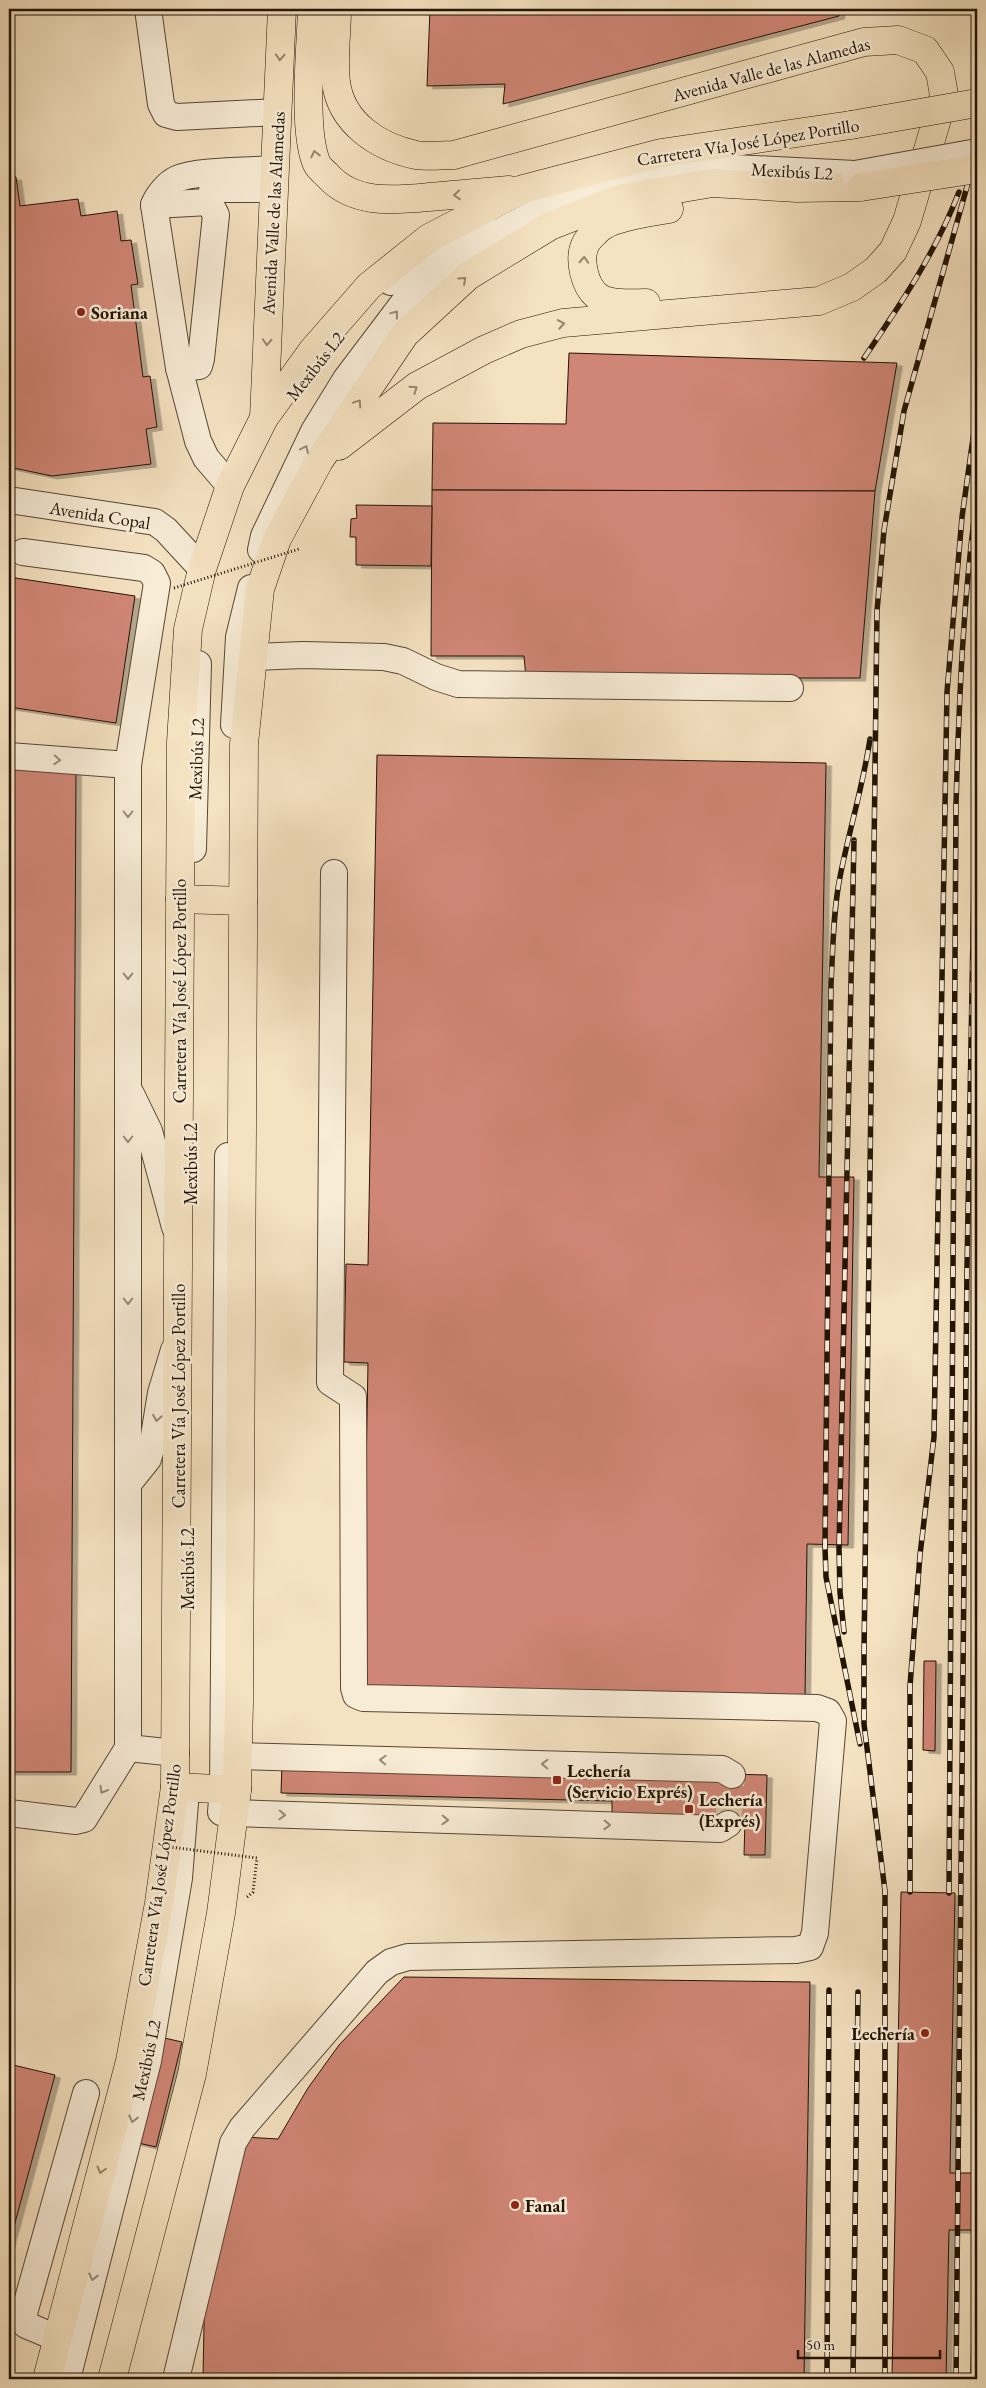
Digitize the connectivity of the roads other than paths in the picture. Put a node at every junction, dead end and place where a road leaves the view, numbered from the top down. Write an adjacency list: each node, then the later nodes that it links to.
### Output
1 (148, 9): 7 (street)
2 (282, 9): 7 (main road, Avenida Valle de las Alamedas, one-way to 7)
3 (312, 9): 14 (main road, one-way to 3)
4 (337, 9): 17 (main road, Avenida Valle de las Alamedas)
5 (977, 104): 8 (main road, Carretera Vía José López Portillo, bridge)
6 (977, 111): 8 (street, Mexibús L2)
7 (278, 112): 12 (main road, Avenida Valle de las Alamedas)
8 (853, 129): 14 (main road, Carretera Vía José López Portillo); 30 (street, Mexibús L2)
9 (977, 152): 11 (street, Mexibús L2, bridge)
10 (977, 169): 11 (main road, Carretera Vía José López Portillo, bridge)
11 (858, 180): 13 (main road, Carretera Vía José López Portillo); 31 (street, Mexibús L2, one-way to 11)
12 (274, 185): 15 (street); 16 (street); 19 (main road, Avenida Valle de las Alamedas, one-way to 19)
13 (797, 188): 17 (main road, one-way to 13); 20 (main road, Carretera Vía José López Portillo, one-way to 13)
14 (523, 189): 19 (main road, Carretera Vía José López Portillo)
15 (154, 205): 16 (street); 18 (street)
16 (213, 209): 18 (street)
17 (726, 310): 20 (main road, Avenida Valle de las Alamedas, one-way to 17)
18 (179, 368): 21 (street)
19 (264, 418): 21 (main road, Carretera Vía José López Portillo)
20 (319, 461): 25 (main road, Carretera Vía José López Portillo)
21 (230, 486): 24 (main road, Carretera Vía José López Portillo)
22 (9, 500): 24 (street, Avenida Copal)
23 (23, 552): 28 (street)
24 (202, 569): 30 (main road, Carretera Vía José López Portillo)
25 (253, 657): 26 (street); 31 (main road, Carretera Vía José López Portillo)
26 (790, 688)
27 (9, 756): 28 (street, one-way to 28)
28 (128, 765): 32 (street, one-way to 32)
29 (334, 873): 50 (street)
30 (186, 900): 31 (main road); 33 (main road, Carretera Vía José López Portillo); 40 (street, Mexibús L2)
31 (236, 901): 38 (main road, Carretera Vía José López Portillo); 41 (street, Mexibús L2)
32 (128, 1089): 33 (street); 35 (street, one-way to 35)
33 (178, 1238): 34 (main road, Carretera Vía José López Portillo)
34 (178, 1337): 35 (street, one-way to 35); 37 (main road, Carretera Vía José López Portillo)
35 (128, 1484): 36 (street)
36 (128, 1748): 37 (street); 42 (street, one-way to 42)
37 (176, 1753): 40 (main road, Carretera Vía José López Portillo)
38 (239, 1756): 39 (street, one-way to 38); 41 (main road, Carretera Vía José López Portillo)
39 (732, 1775)
40 (180, 1788): 41 (main road); 45 (main road, Carretera Vía José López Portillo, one-way to 45); 47 (street, Mexibús L2, one-way to 47)
41 (231, 1798): 43 (street, one-way to 43); 48 (street, Mexibús L2); 49 (main road, Carretera Vía José López Portillo)
42 (9, 1813)
43 (728, 1824)
44 (86, 2093): 45 (street)
45 (58, 2338): 46 (main road, Carretera Vía José López Portillo)
46 (47, 2379)
47 (67, 2379)
48 (102, 2379)
49 (112, 2379)
50 (176, 2379)

